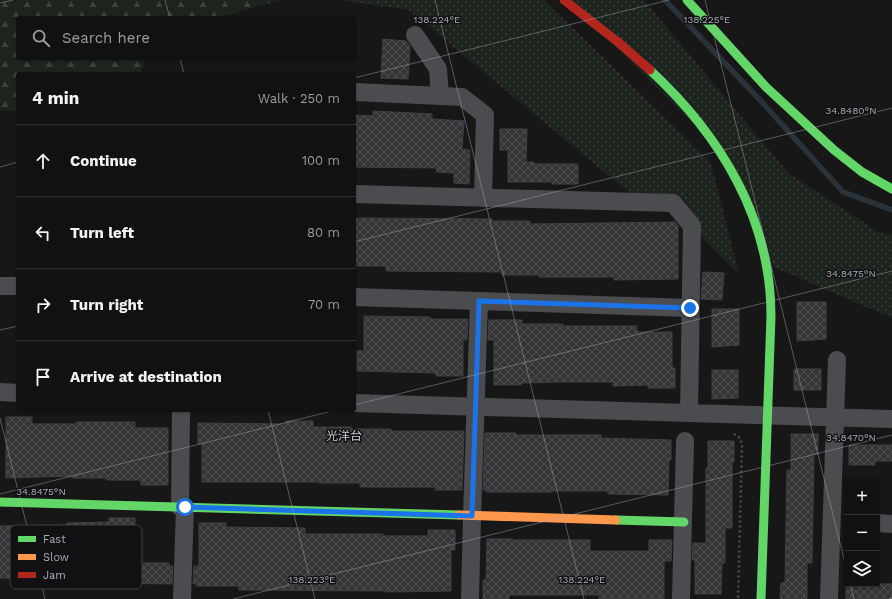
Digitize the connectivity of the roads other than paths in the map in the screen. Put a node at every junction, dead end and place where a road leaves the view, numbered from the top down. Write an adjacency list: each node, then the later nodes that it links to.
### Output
1 (564, 0): 21 (street)
2 (687, 0): 6 (street)
3 (415, 36): 5 (street)
4 (356, 92): 5 (street)
5 (440, 96): 8 (street)
6 (892, 188)
7 (356, 194): 8 (street)
8 (483, 198): 13 (street)
9 (0, 286): 10 (street)
10 (16, 286)
11 (356, 297): 12 (street)
12 (479, 301): 13 (street); 18 (street)
13 (690, 308): 20 (street)
14 (837, 360): 22 (street)
15 (0, 392): 16 (street)
16 (16, 392)
17 (356, 403): 18 (street)
18 (476, 407): 20 (street); 27 (street)
19 (181, 412): 26 (street)
20 (689, 413): 21 (street)
21 (768, 416): 22 (street); 35 (street)
22 (836, 418): 23 (street); 29 (street)
23 (892, 419)
24 (685, 441): 28 (street)
25 (0, 502): 26 (street)
26 (182, 507): 27 (street); 32 (street)
27 (472, 516): 28 (street); 33 (street)
28 (684, 522): 34 (street)
29 (839, 522): 36 (street)
30 (880, 523): 31 (street)
31 (892, 524)
32 (182, 599)
33 (470, 599)
34 (681, 599)
35 (762, 599)
36 (829, 599)

